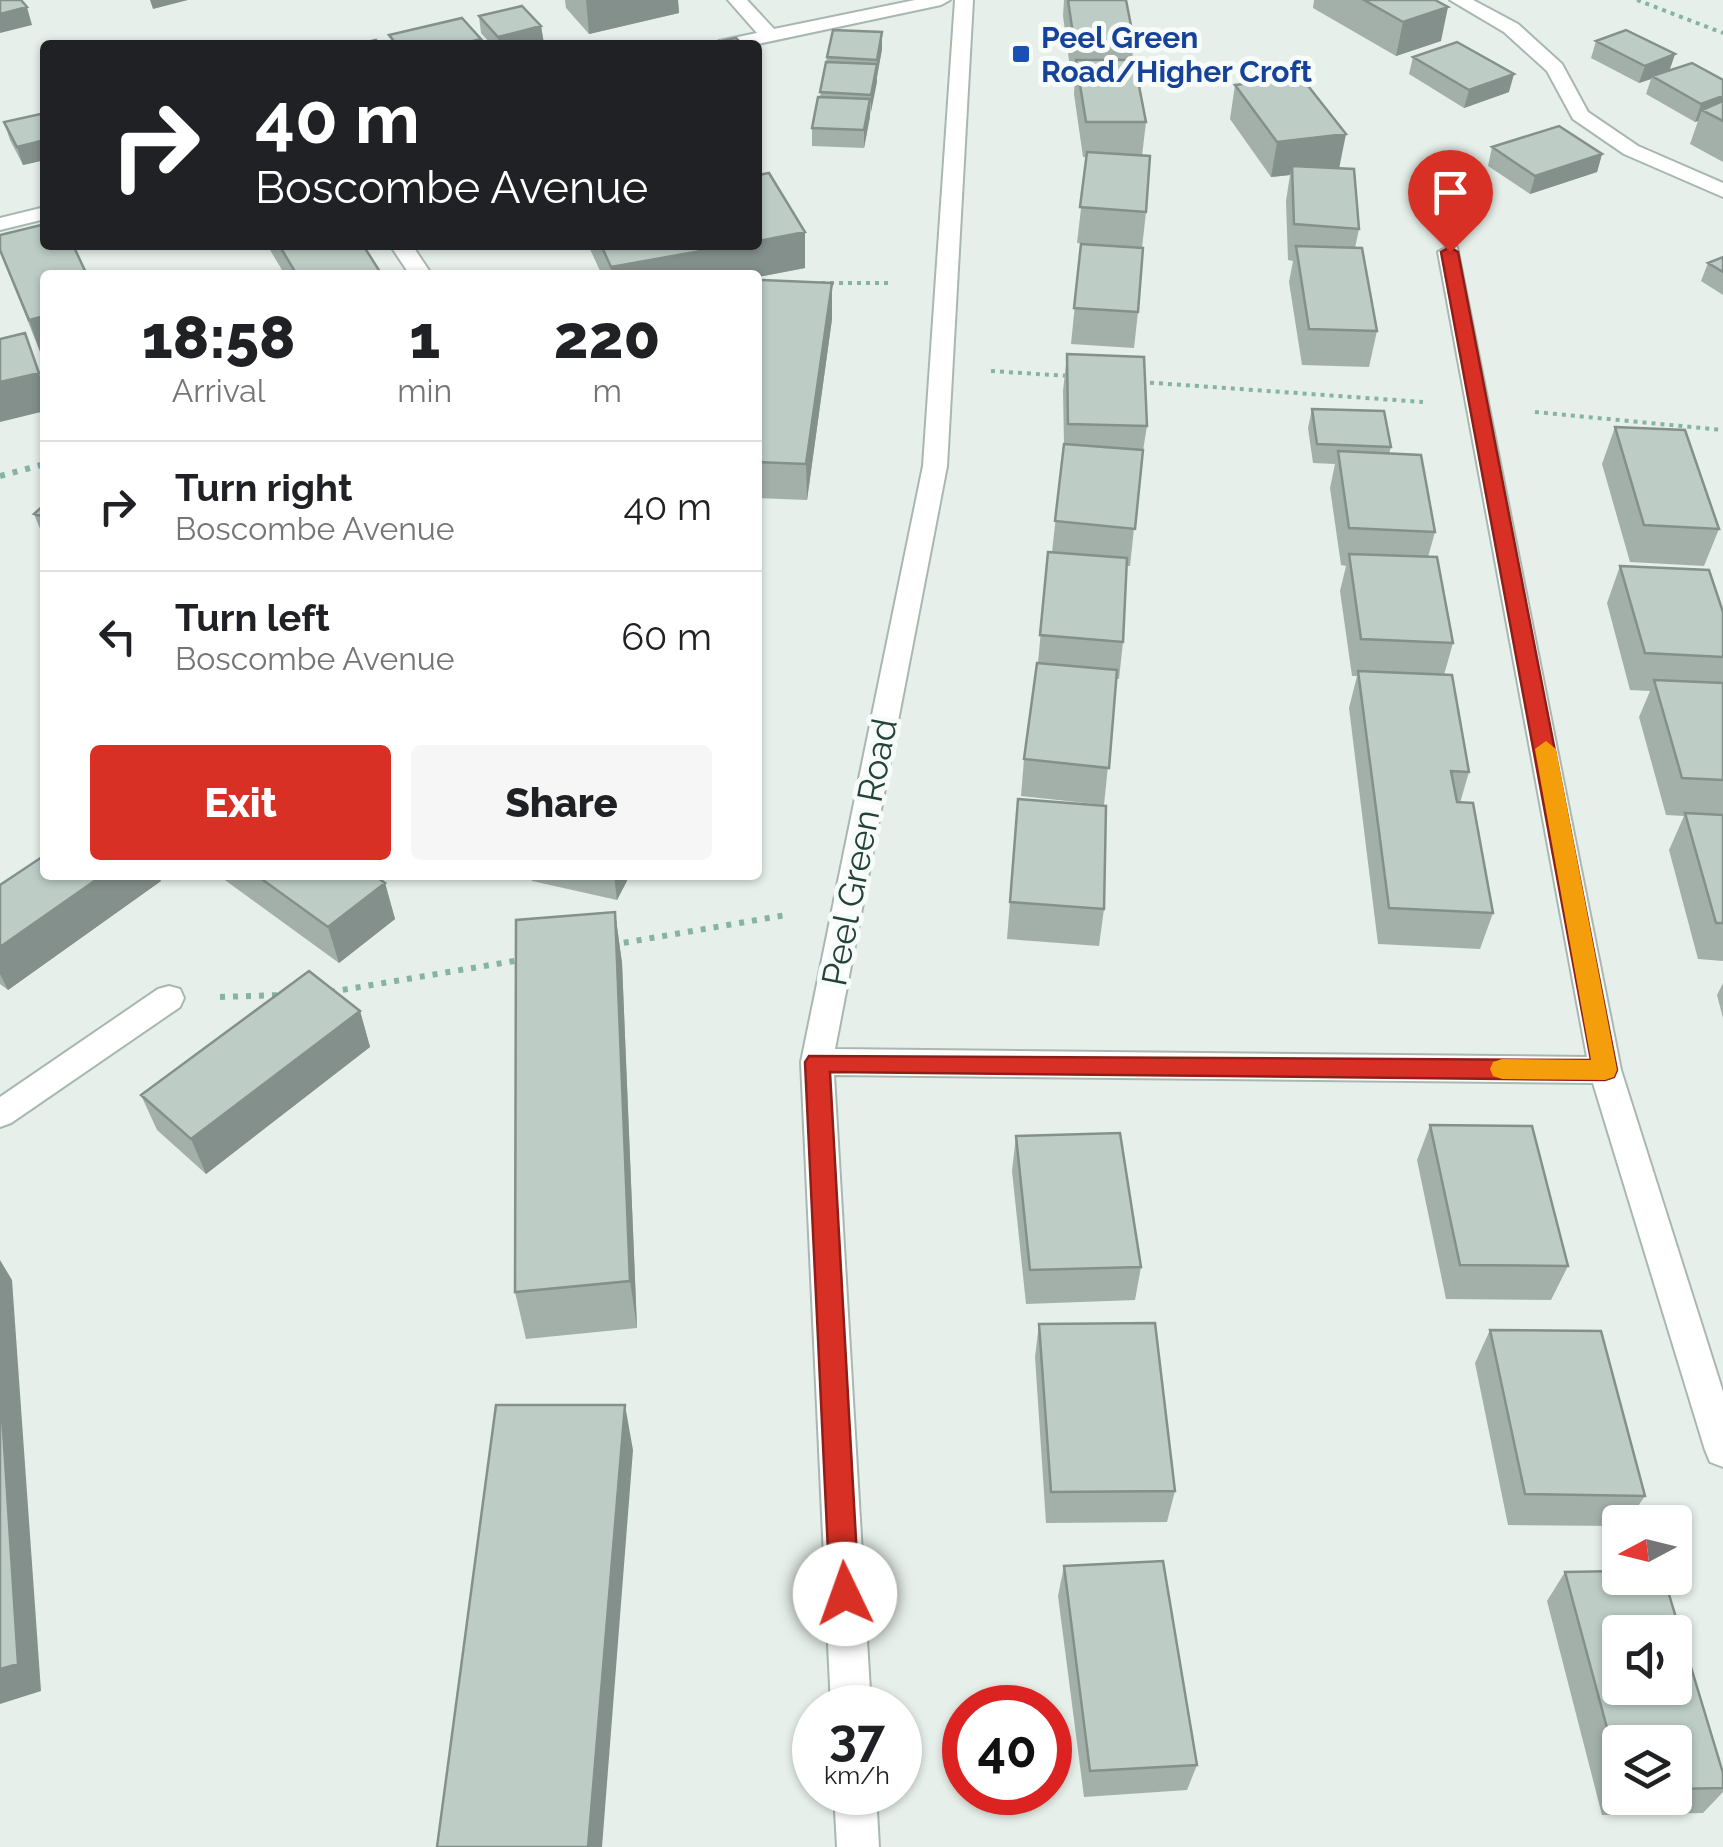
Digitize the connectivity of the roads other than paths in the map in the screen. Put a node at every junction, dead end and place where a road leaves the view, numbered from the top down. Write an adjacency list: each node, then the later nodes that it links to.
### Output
1 (736, 0): 5 (street)
2 (941, 0): 5 (street)
3 (964, 0): 12 (street, Peel Green Road)
4 (1459, 0): 7 (street)
5 (770, 35): 6 (street)
6 (748, 40)
7 (1723, 191)
8 (40, 214): 9 (street)
9 (0, 224)
10 (1450, 252): 13 (street)
11 (169, 998): 14 (street)
12 (818, 1062): 13 (street); 16 (street, Peel Green Road)
13 (1605, 1070): 15 (street)
14 (0, 1114)
15 (1723, 1450)
16 (849, 1685)
17 (856, 1815): 18 (street)
18 (858, 1847)

